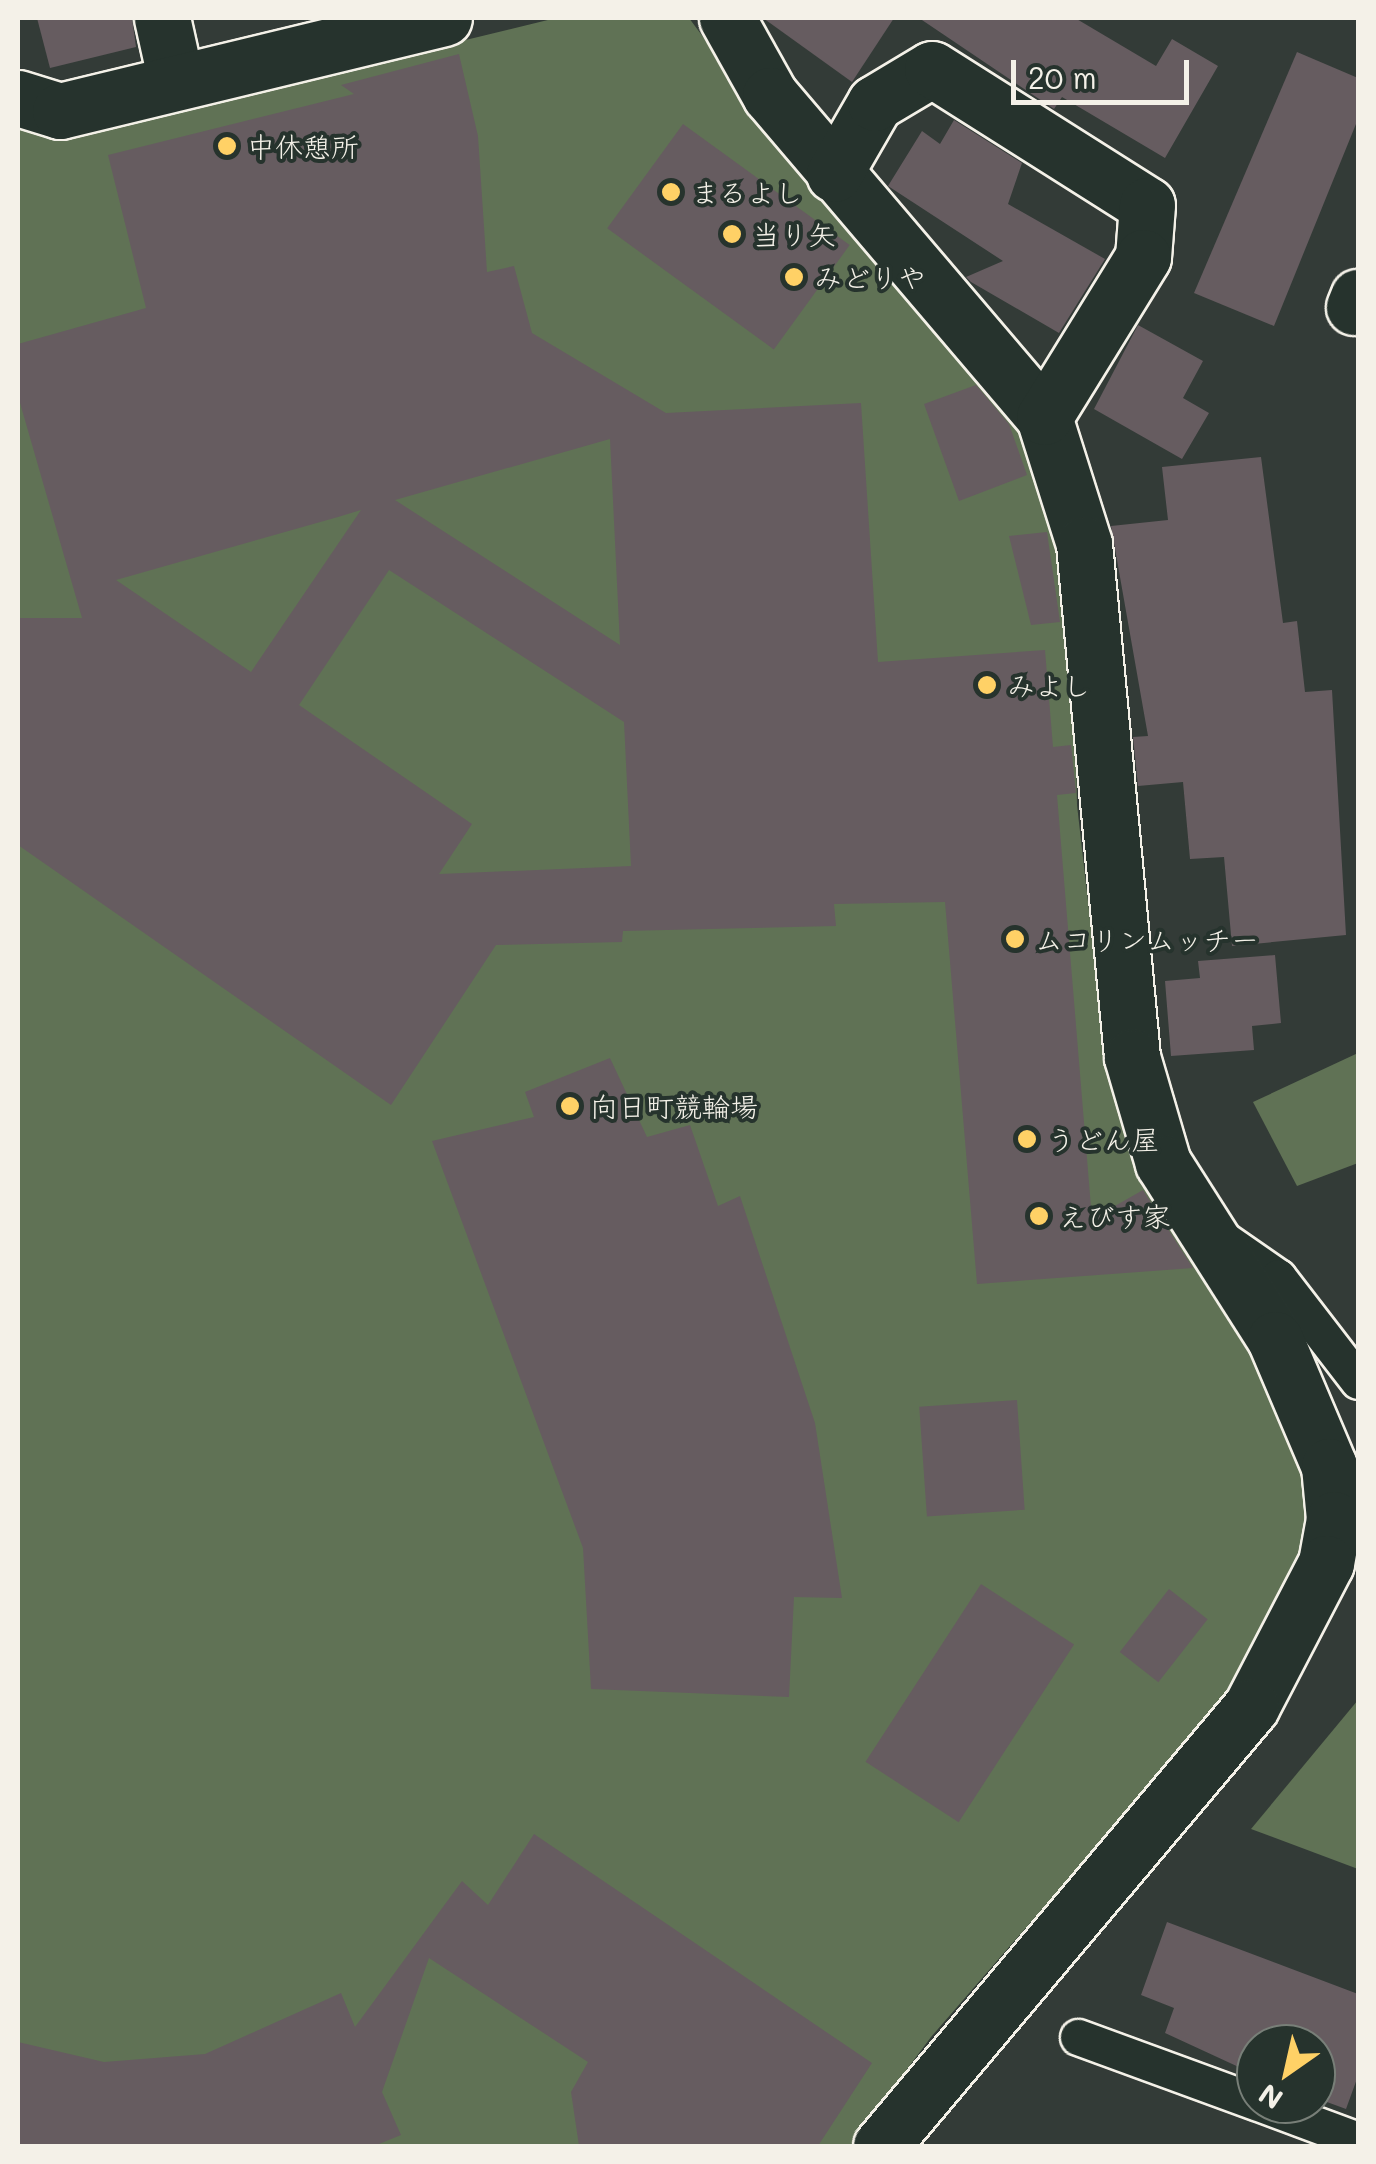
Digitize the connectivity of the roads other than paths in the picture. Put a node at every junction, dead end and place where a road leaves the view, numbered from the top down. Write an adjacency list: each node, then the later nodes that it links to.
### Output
1 (162, 18): 5 (street)
2 (444, 18): 5 (street)
3 (727, 18): 7 (street)
4 (18, 50): 6 (street)
5 (176, 82): 6 (street)
6 (24, 101)
7 (834, 174): 8 (street); 8 (street)
8 (1044, 417): 9 (street)
9 (1213, 1232): 10 (lane); 15 (street)
10 (1358, 1382)
11 (1078, 2037): 12 (lane)
12 (1236, 2095)
13 (1315, 2124): 14 (lane)
14 (1358, 2140)
15 (881, 2146)

